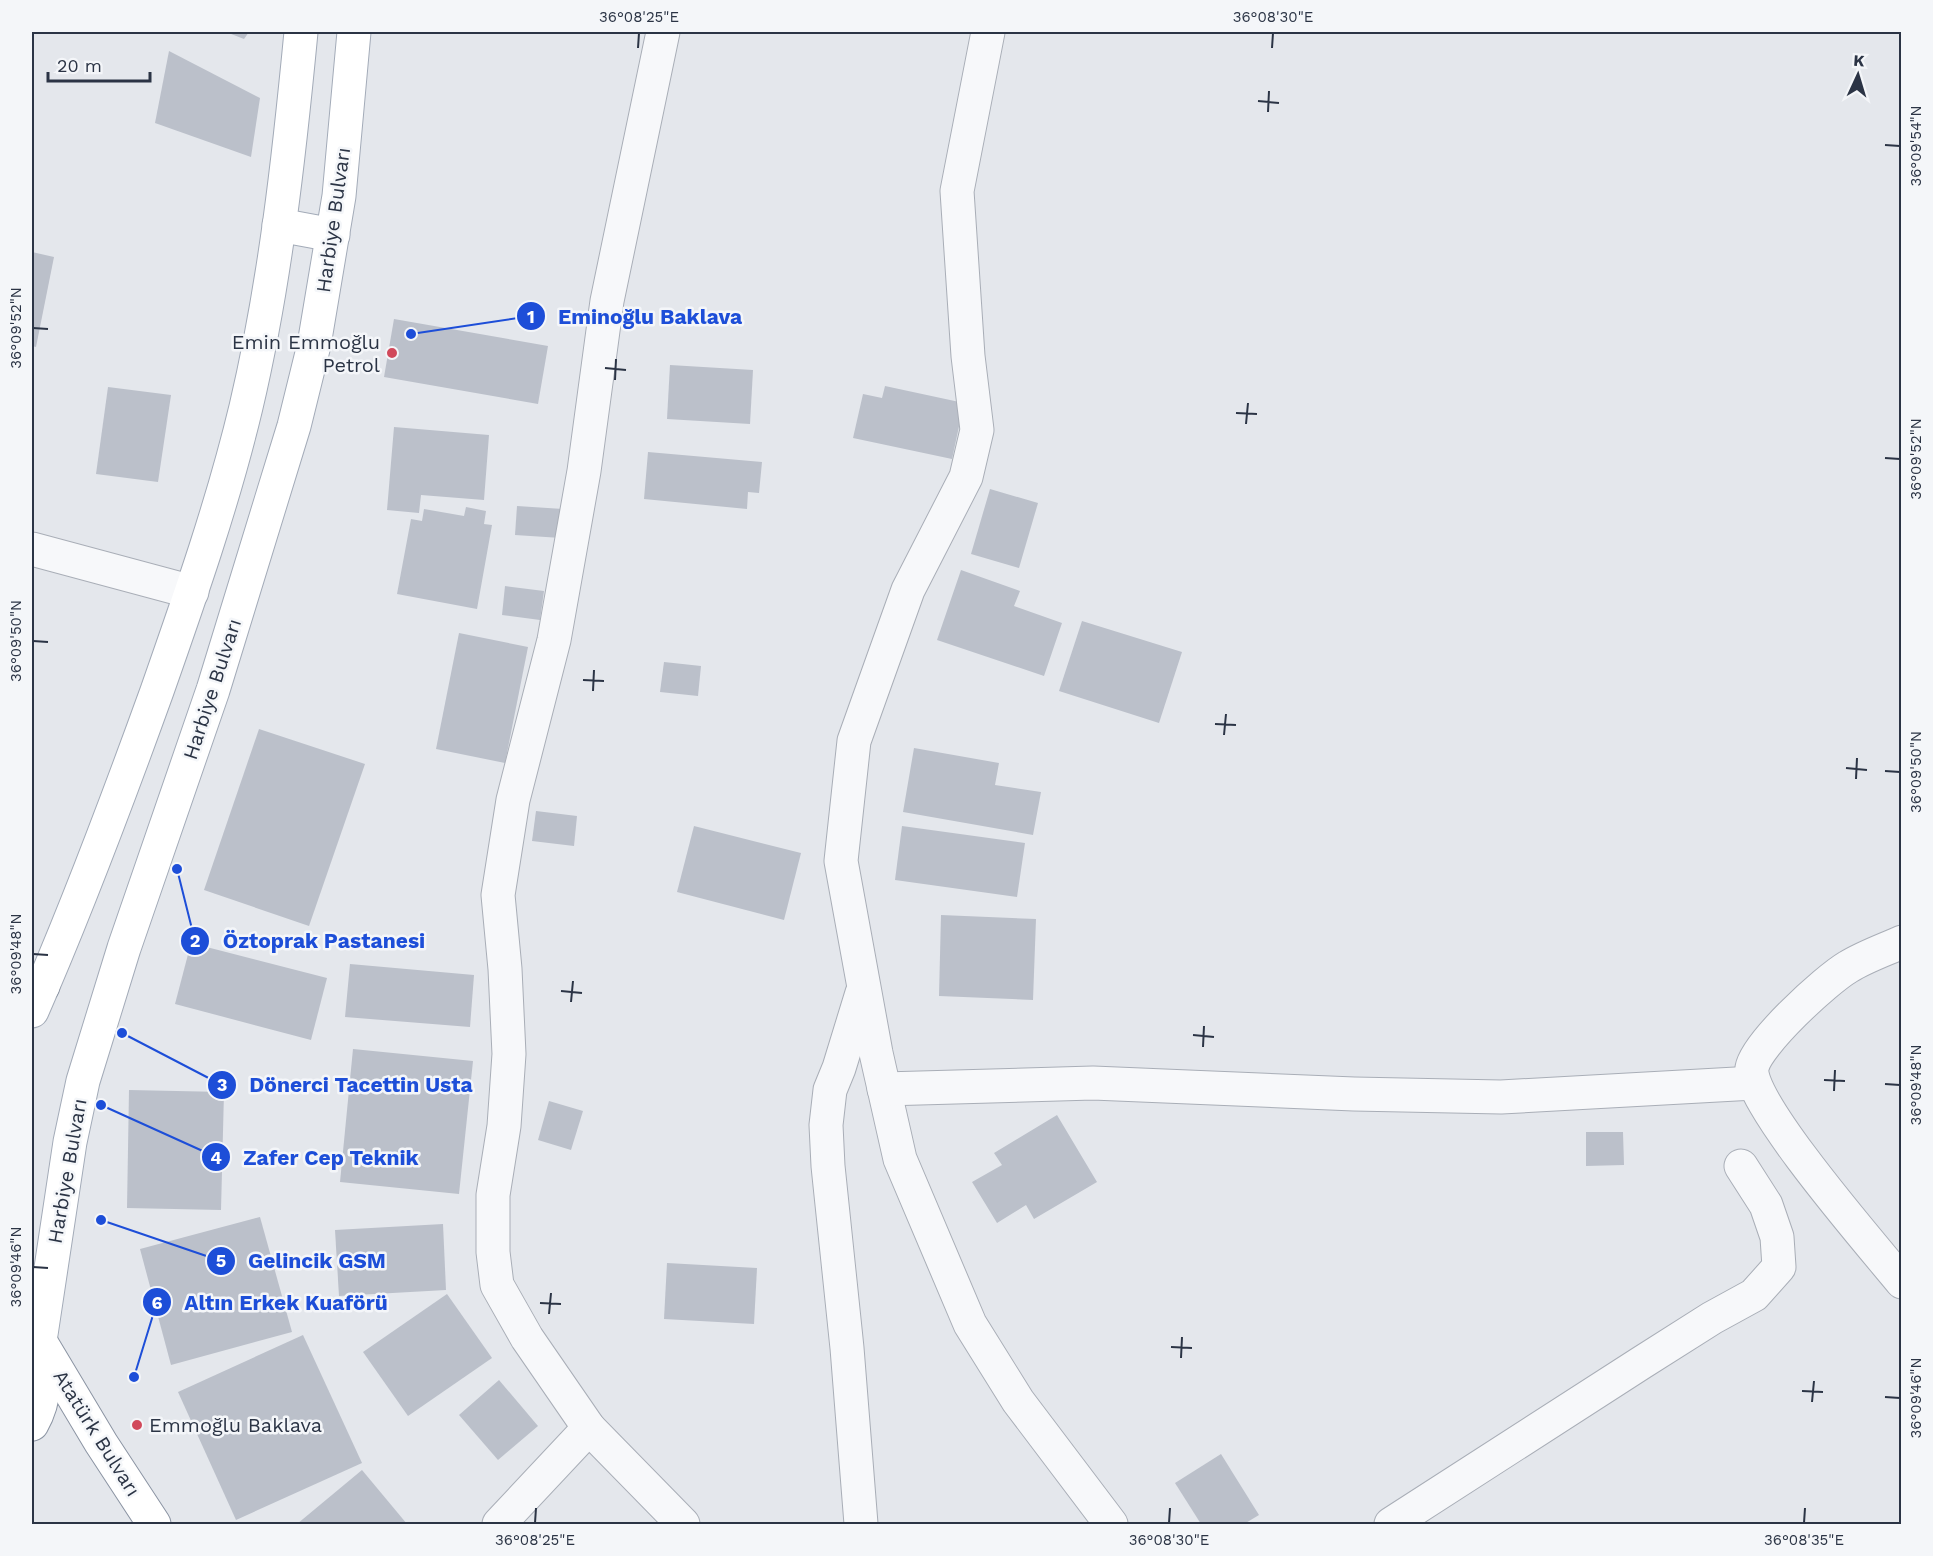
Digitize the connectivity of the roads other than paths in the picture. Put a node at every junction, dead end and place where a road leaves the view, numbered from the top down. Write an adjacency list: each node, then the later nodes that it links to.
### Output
1 (301, 32): 5 (main road)
2 (354, 32): 6 (main road, Harbiye Bulvarı)
3 (663, 32): 18 (street)
4 (988, 32): 10 (street)
5 (279, 225): 6 (main road); 8 (main road)
6 (333, 235): 16 (main road, Harbiye Bulvarı)
7 (32, 549): 8 (street)
8 (192, 592): 11 (main road)
9 (1902, 942): 12 (street)
10 (864, 988): 13 (street); 22 (street)
11 (35, 998)
12 (1754, 1083): 13 (street); 15 (street)
13 (884, 1089): 23 (street)
14 (1741, 1166): 24 (street)
15 (1902, 1282)
16 (36, 1332): 17 (main road, Harbiye Bulvarı); 19 (main road, Atatürk Bulvarı)
17 (32, 1424)
18 (589, 1428): 20 (street); 21 (street)
19 (154, 1524)
20 (499, 1524)
21 (683, 1524)
22 (861, 1524)
23 (1111, 1524)
24 (1391, 1524)

